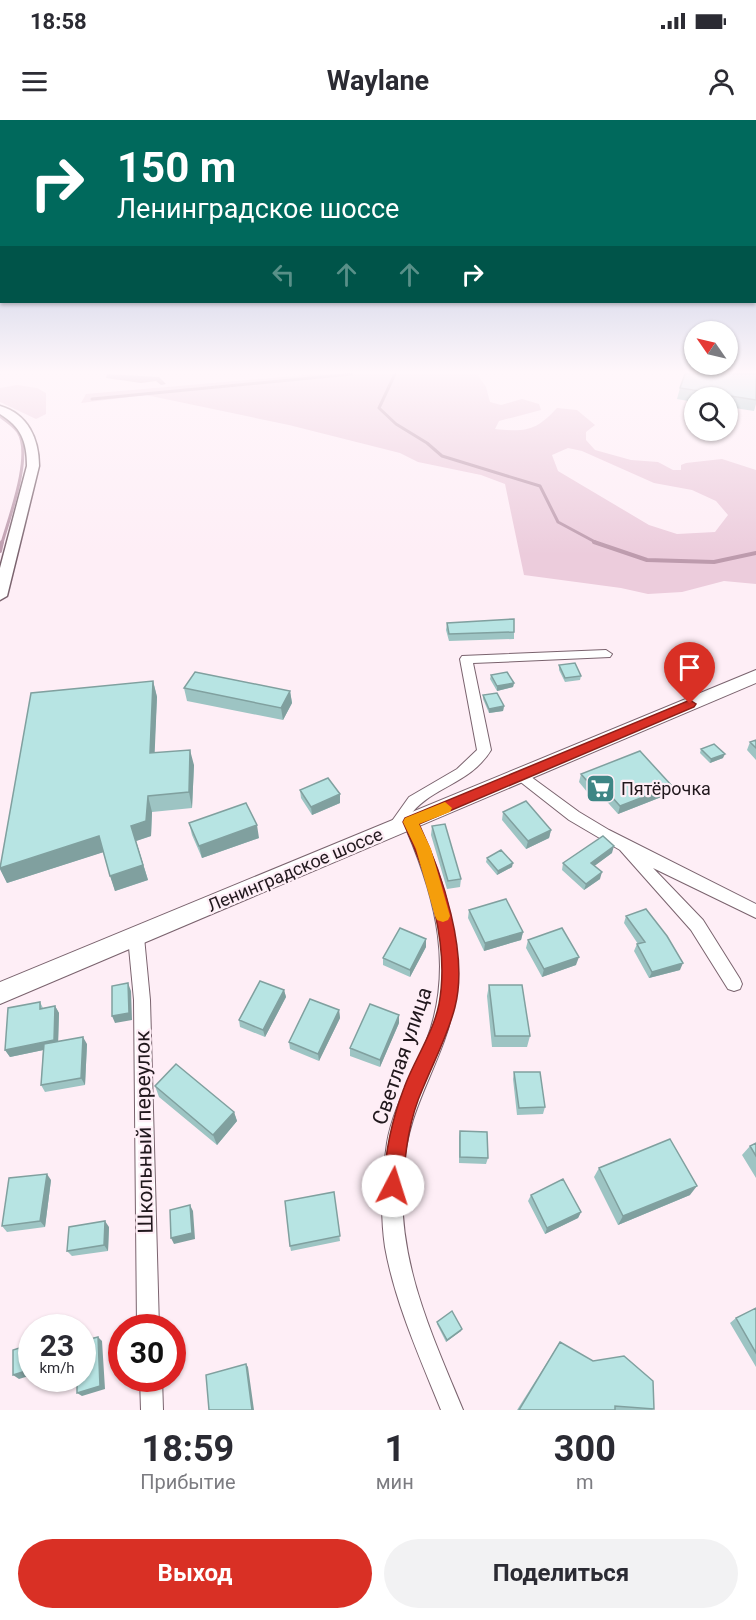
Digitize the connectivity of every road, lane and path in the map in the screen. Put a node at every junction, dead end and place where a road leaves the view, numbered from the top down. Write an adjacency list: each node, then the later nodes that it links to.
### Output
1 (29, 434): 2 (street)
2 (0, 596)
3 (606, 654): 6 (street)
4 (756, 676): 5 (main road, Ленинградское шоссе)
5 (523, 776): 6 (main road, Ленинградское шоссе); 7 (street)
6 (402, 825): 9 (main road, Ленинградское шоссе); 15 (street, Светлая улица)
7 (621, 843): 8 (street); 10 (street)
8 (756, 911)
9 (136, 938): 11 (main road, Ленинградское шоссе); 12 (street, Школьный переулок)
10 (734, 984)
11 (0, 993)
12 (148, 1314)
13 (151, 1392): 14 (street)
14 (152, 1410)
15 (452, 1410)

